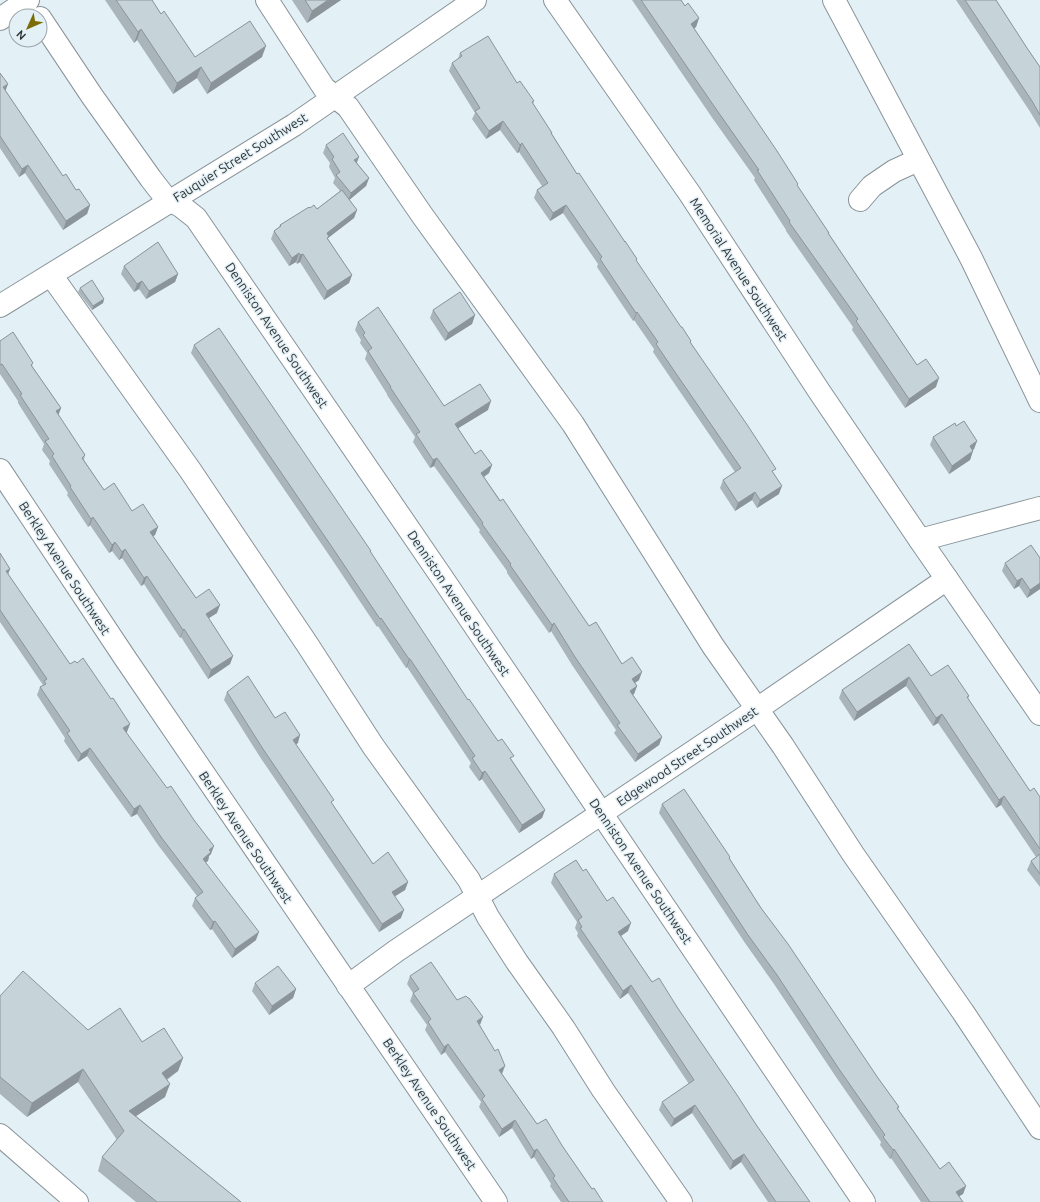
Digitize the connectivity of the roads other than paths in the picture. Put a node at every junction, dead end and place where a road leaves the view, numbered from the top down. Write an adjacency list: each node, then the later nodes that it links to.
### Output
1 (28, 0): 6 (street)
2 (267, 0): 8 (street)
3 (475, 0): 8 (street, Fauquier Street Southwest)
4 (555, 0): 17 (street, Memorial Avenue Southwest)
5 (834, 0): 9 (street)
6 (0, 19)
7 (48, 30): 10 (street, Denniston Avenue Southwest)
8 (335, 97): 10 (street, Fauquier Street Southwest); 19 (street)
9 (918, 160): 11 (street); 14 (street)
10 (171, 200): 12 (street, Fauquier Street Southwest); 21 (street, Denniston Avenue Southwest)
11 (860, 200)
12 (51, 274): 13 (street, Fauquier Street Southwest); 22 (street)
13 (0, 306)
14 (1040, 401)
15 (0, 470): 23 (street, Berkley Avenue Southwest)
16 (1040, 508): 17 (street)
17 (920, 540): 18 (street, Memorial Avenue Southwest)
18 (947, 579): 19 (street, Edgewood Street Southwest); 20 (street)
19 (758, 709): 21 (street, Edgewood Street Southwest); 24 (street)
20 (1040, 714)
21 (602, 814): 22 (street, Edgewood Street Southwest); 29 (street, Denniston Avenue Southwest)
22 (478, 897): 23 (street, Edgewood Street Southwest); 28 (street)
23 (348, 986): 27 (street, Berkley Avenue Southwest)
24 (1040, 1128)
25 (0, 1135): 26 (street)
26 (77, 1202)
27 (496, 1202)
28 (681, 1202)
29 (864, 1202)

